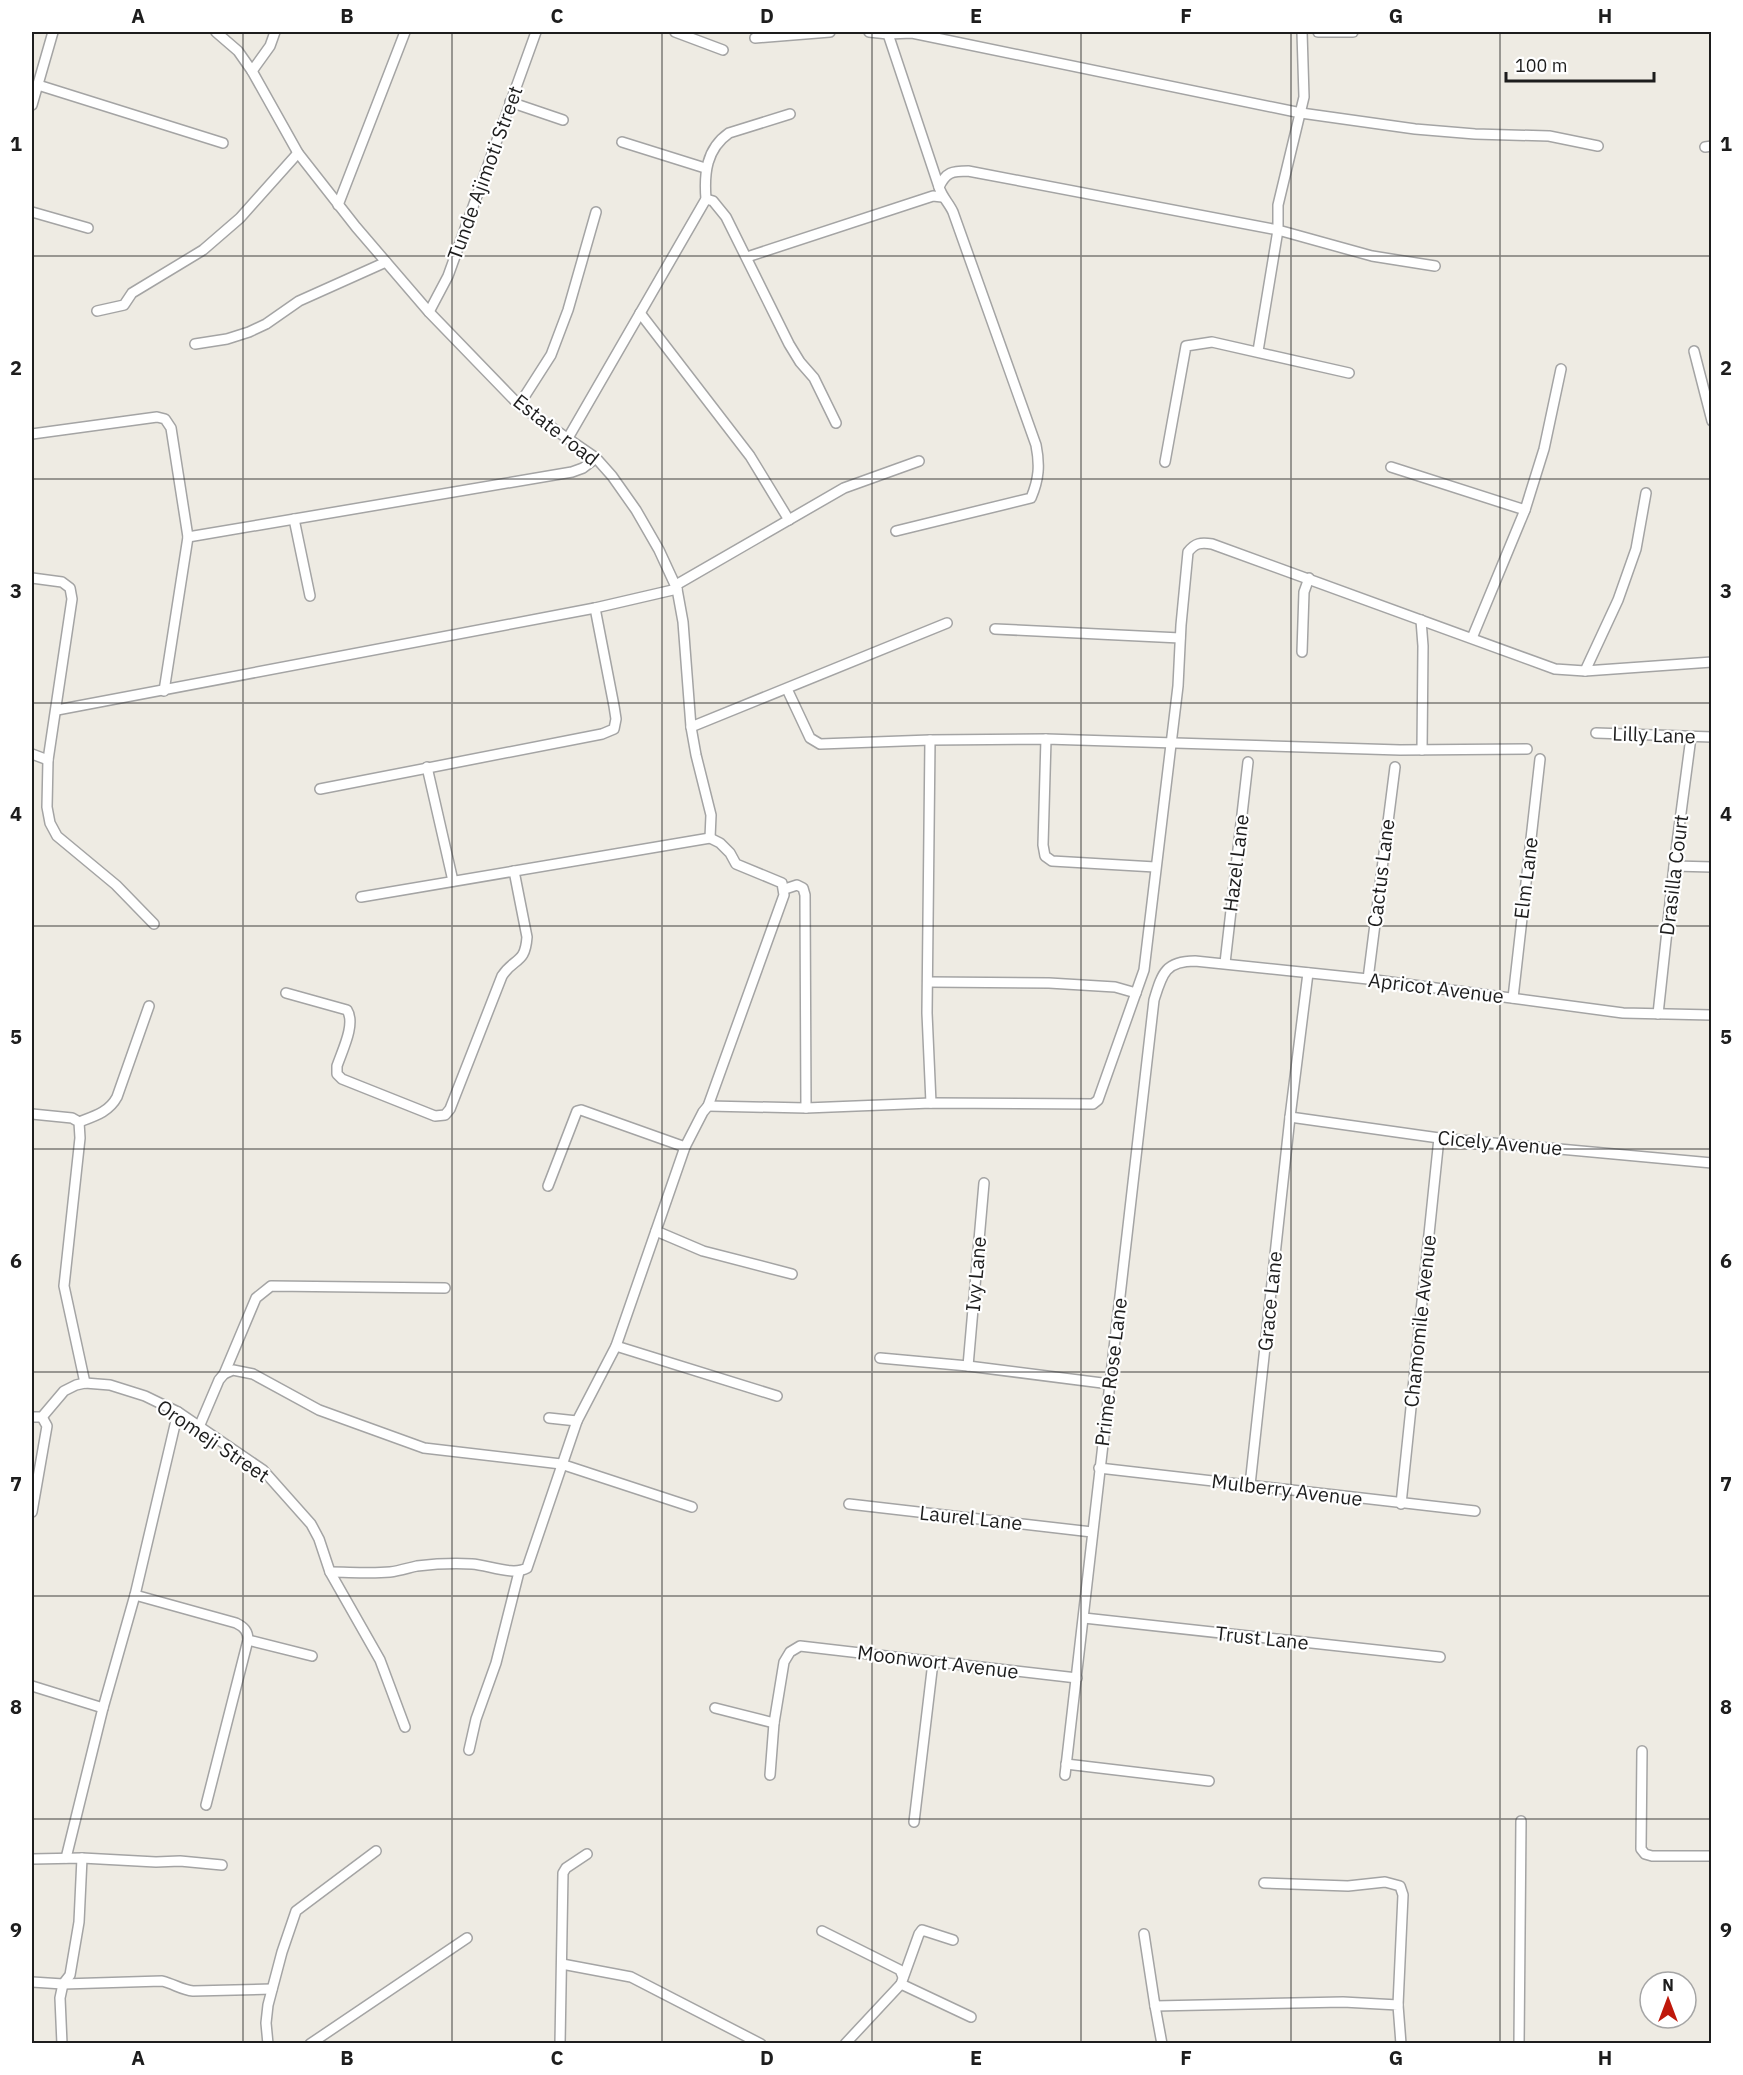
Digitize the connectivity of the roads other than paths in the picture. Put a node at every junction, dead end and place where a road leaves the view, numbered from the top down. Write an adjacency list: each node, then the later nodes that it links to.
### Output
1 (53, 32): 16 (street)
2 (216, 32): 15 (street, Estate road)
3 (275, 32): 15 (street)
4 (405, 32): 29 (street)
5 (536, 32): 17 (street, Tunde Ajimoti Street)
6 (675, 32): 14 (street)
7 (830, 32): 13 (street)
8 (869, 32): 12 (street)
9 (1302, 32): 19 (street)
10 (1318, 32): 11 (street)
11 (1353, 32)
12 (888, 34): 19 (street); 27 (street)
13 (755, 38)
14 (723, 50)
15 (252, 71): 25 (street, Estate road)
16 (38, 85): 18 (street); 23 (street)
17 (510, 102): 21 (street); 38 (street, Tunde Ajimoti Street)
18 (32, 105)
19 (1301, 113): 24 (street); 33 (street)
20 (790, 114): 26 (street)
21 (563, 120)
22 (621, 142): 26 (street)
23 (223, 143)
24 (1598, 146)
25 (298, 153): 29 (street, Estate road); 37 (street)
26 (705, 168): 28 (street)
27 (941, 192): 33 (street); 34 (street); 58 (street)
28 (706, 199): 34 (street); 39 (street)
29 (338, 205): 35 (street, Estate road)
30 (32, 212): 32 (street)
31 (596, 212): 45 (street)
32 (88, 228)
33 (1278, 230): 36 (street); 41 (street)
34 (747, 257): 47 (street)
35 (386, 262): 38 (street, Estate road); 40 (street)
36 (1435, 266)
37 (97, 311)
38 (429, 312): 45 (street, Estate road)
39 (640, 313): 49 (street); 57 (street)
40 (195, 344)
41 (1258, 351): 44 (street); 52 (street)
42 (1694, 351): 46 (street)
43 (1561, 369): 55 (street)
44 (1349, 373)
45 (519, 405): 49 (street, Estate road)
46 (1712, 421)
47 (836, 423)
48 (32, 434): 59 (street)
49 (568, 438): 50 (street, Estate road)
50 (596, 458): 56 (street); 62 (street, Estate road)
51 (919, 461): 57 (street)
52 (1165, 462)
53 (1391, 467): 55 (street)
54 (1646, 493): 72 (street)
55 (1525, 510): 69 (street)
56 (294, 519): 59 (street); 63 (street)
57 (789, 520): 62 (street)
58 (897, 531)
59 (188, 537): 74 (street)
60 (32, 578): 75 (street)
61 (1309, 578): 65 (street); 68 (street); 70 (street)
62 (677, 587): 64 (street); 76 (street, Estate road)
63 (310, 596)
64 (596, 608): 74 (street); 89 (street)
65 (1421, 620): 69 (street); 84 (street)
66 (947, 623): 73 (street)
67 (995, 629): 68 (street)
68 (1180, 638): 82 (street)
69 (1472, 638): 72 (street)
70 (1302, 652)
71 (1712, 662): 72 (street)
72 (1585, 671)
73 (787, 689): 76 (street); 81 (street)
74 (164, 691): 75 (street)
75 (57, 710): 87 (street)
76 (692, 727): 92 (street, Estate road)
77 (1596, 733): 78 (street, Lilly Lane)
78 (1691, 737): 79 (street, Lilly Lane); 93 (street, Drasilla Court)
79 (1712, 737)
80 (1046, 739): 81 (street); 82 (street); 94 (street)
81 (930, 740): 105 (street)
82 (1171, 742): 84 (street); 94 (street)
83 (1527, 749): 84 (street)
84 (1422, 750)
85 (32, 754): 87 (street)
86 (1540, 759): 108 (street, Elm Lane)
87 (48, 760): 100 (street)
88 (1248, 762): 101 (street, Hazel Lane)
89 (427, 767): 91 (street); 97 (street)
90 (1395, 767): 104 (street, Cactus Lane)
91 (320, 789)
92 (710, 838): 96 (street); 98 (street)
93 (1674, 866): 95 (street); 110 (street, Drasilla Court)
94 (1155, 867): 107 (street)
95 (1712, 867)
96 (514, 871): 97 (street); 106 (street)
97 (453, 881): 99 (street)
98 (785, 889): 113 (street); 114 (street)
99 (361, 897)
100 (154, 924)
101 (1225, 963): 102 (street, Apricot Avenue); 103 (street, Apricot Avenue)
102 (1164, 971): 131 (street, Prime Rose Lane)
103 (1308, 973): 104 (street, Apricot Avenue); 116 (street, Grace Lane)
104 (1368, 979): 108 (street, Apricot Avenue)
105 (928, 982): 107 (street); 112 (street)
106 (286, 993)
107 (1136, 993): 112 (street)
108 (1513, 998): 110 (street, Apricot Avenue)
109 (148, 1005): 117 (street)
110 (1658, 1014): 111 (street, Apricot Avenue)
111 (1712, 1015)
112 (931, 1103): 114 (street)
113 (708, 1106): 114 (street); 119 (street)
114 (806, 1108)
115 (32, 1114): 117 (street)
116 (1290, 1117): 118 (street, Cicely Avenue); 141 (street, Grace Lane)
117 (79, 1122): 130 (street)
118 (1438, 1138): 120 (street, Cicely Avenue); 143 (street, Chamomile Avenue)
119 (685, 1147): 122 (street); 123 (street)
120 (1712, 1162)
121 (984, 1183): 128 (street, Ivy Lane)
122 (548, 1186)
123 (656, 1232): 124 (street); 126 (street)
124 (792, 1274)
125 (445, 1288): 129 (street)
126 (616, 1346): 132 (street); 137 (street)
127 (880, 1358): 128 (street)
128 (968, 1366): 131 (street)
129 (224, 1374): 138 (street); 139 (street)
130 (84, 1383): 133 (street, Oromeji Street); 135 (street)
131 (1110, 1384): 140 (street, Prime Rose Lane)
132 (777, 1396)
133 (178, 1412): 138 (street, Oromeji Street); 150 (street)
134 (32, 1417): 135 (street)
135 (42, 1417): 146 (street)
136 (549, 1418): 137 (street)
137 (577, 1421): 139 (street)
138 (199, 1427): 148 (street, Oromeji Street)
139 (561, 1464): 144 (street); 149 (street)
140 (1099, 1468): 141 (street, Mulberry Avenue); 147 (street, Prime Rose Lane)
141 (1250, 1485): 143 (street, Mulberry Avenue)
142 (849, 1504): 147 (street, Laurel Lane)
143 (1401, 1504): 145 (street, Mulberry Avenue)
144 (692, 1507)
145 (1475, 1511)
146 (32, 1512)
147 (1092, 1532): 151 (street, Prime Rose Lane)
148 (330, 1572): 149 (street); 161 (street, Oromeji Street)
149 (519, 1572): 162 (street)
150 (135, 1595): 152 (street); 158 (street)
151 (1084, 1618): 154 (street, Trust Lane); 156 (street, Prime Rose Lane)
152 (248, 1640): 153 (street); 168 (street)
153 (312, 1656)
154 (1440, 1657)
155 (933, 1662): 156 (street, Moonwort Avenue); 160 (street, Moonwort Avenue); 170 (street)
156 (1077, 1678): 164 (street, Prime Rose Lane)
157 (32, 1686): 158 (street)
158 (103, 1708): 175 (street)
159 (715, 1708): 160 (street)
160 (774, 1724): 165 (street)
161 (405, 1727)
162 (469, 1750)
163 (1642, 1752): 173 (street)
164 (1066, 1764): 166 (street, Prime Rose Lane); 167 (street)
165 (770, 1774)
166 (1065, 1774)
167 (1209, 1781)
168 (206, 1804)
169 (1521, 1821): 199 (street)
170 (914, 1822)
171 (376, 1851): 187 (street)
172 (587, 1854): 183 (street)
173 (1712, 1856)
174 (32, 1858): 175 (street)
175 (66, 1858): 176 (street)
176 (82, 1858): 177 (street); 186 (street)
177 (222, 1865)
178 (1264, 1883): 188 (street)
179 (822, 1931): 184 (street)
180 (1144, 1934): 189 (street)
181 (467, 1938): 193 (street)
182 (953, 1940): 184 (street)
183 (562, 1964): 194 (street); 195 (street)
184 (902, 1980): 190 (street); 196 (street)
185 (32, 1982): 186 (street)
186 (63, 1984): 187 (street); 191 (street)
187 (272, 1989): 192 (street)
188 (1398, 2005): 189 (street); 198 (street)
189 (1155, 2006): 197 (street)
190 (971, 2017)
191 (62, 2043)
192 (268, 2043)
193 (310, 2043)
194 (560, 2043)
195 (761, 2043)
196 (845, 2043)
197 (1162, 2043)
198 (1401, 2043)
199 (1519, 2043)

